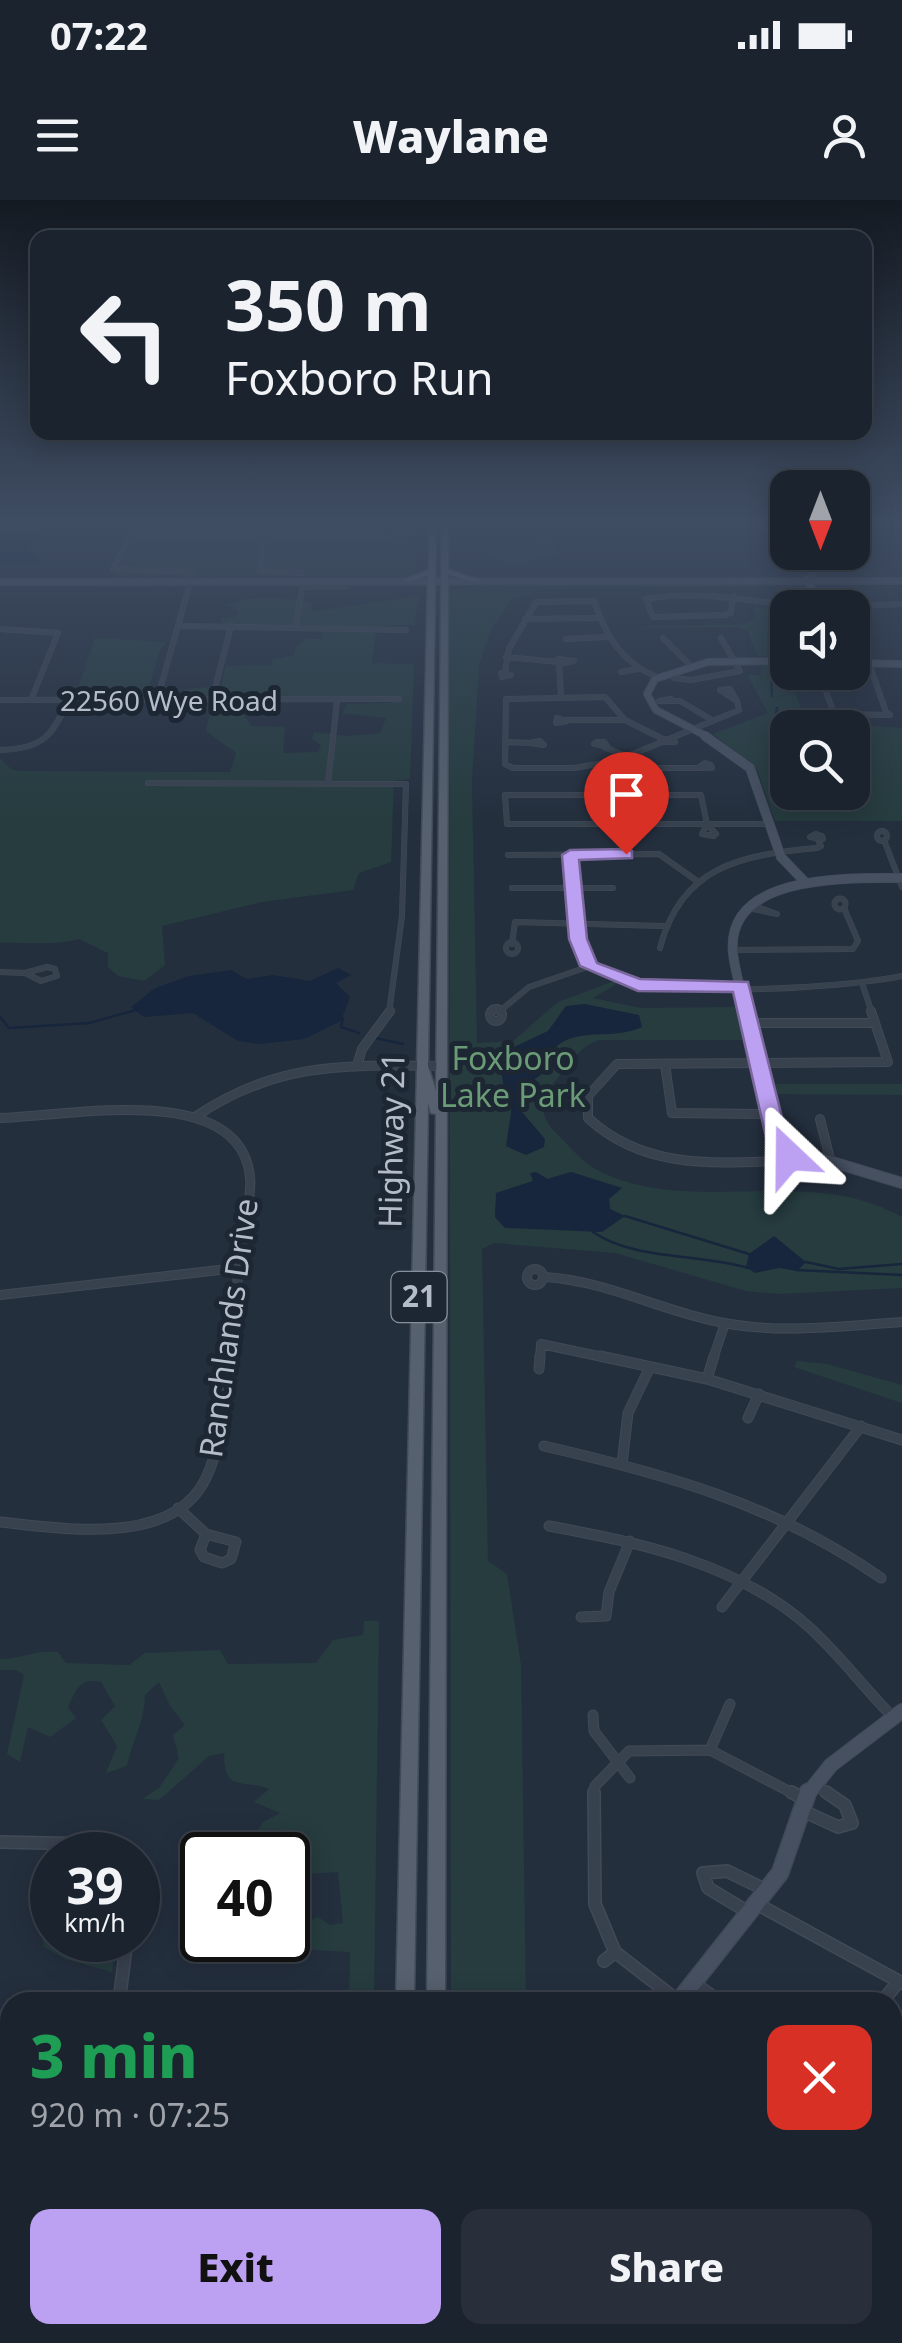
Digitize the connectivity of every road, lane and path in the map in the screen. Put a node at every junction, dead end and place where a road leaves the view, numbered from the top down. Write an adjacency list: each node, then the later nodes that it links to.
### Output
1 (181, 619): 7 (street)
2 (297, 619): 9 (street)
3 (437, 619): 83 (main road, Highway 21 / 21)
4 (444, 619): 84 (main road, Highway 21 / 21)
5 (525, 619): 16 (street)
6 (600, 619): 12 (street)
7 (179, 626): 8 (street); 35 (street)
8 (232, 626): 9 (street); 36 (street)
9 (296, 626): 11 (street)
10 (0, 629): 33 (street)
11 (406, 630)
12 (606, 638): 15 (street); 23 (street)
13 (663, 638): 20 (street)
14 (721, 638): 17 (street)
15 (566, 639)
16 (506, 657): 24 (street); 29 (street)
17 (735, 660): 18 (street); 20 (street); 27 (street)
18 (770, 661)
19 (870, 663): 21 (street)
20 (689, 664): 26 (street)
21 (902, 664)
22 (870, 666): 28 (street)
23 (638, 668): 25 (street); 26 (street)
24 (505, 672)
25 (621, 672)
26 (657, 677): 42 (street)
27 (674, 678)
28 (826, 690)
29 (562, 697): 40 (street); 44 (street)
30 (399, 699): 37 (street, 22560 Wye Road)
31 (671, 699): 41 (street)
32 (0, 700): 33 (street, 22560 Wye Road)
33 (31, 700): 34 (street, 22560 Wye Road)
34 (68, 700): 35 (street, 22560 Wye Road); 47 (street)
35 (157, 700): 36 (street, 22560 Wye Road)
36 (212, 700): 37 (street, 22560 Wye Road)
37 (338, 701): 51 (street)
38 (738, 701): 41 (street)
39 (566, 720): 40 (street)
40 (625, 720): 43 (street)
41 (712, 720): 42 (street)
42 (688, 728): 43 (street); 53 (street)
43 (664, 739): 48 (street)
44 (505, 742): 45 (street); 48 (street)
45 (530, 744)
46 (604, 747): 48 (street)
47 (0, 750)
48 (623, 757): 49 (street)
49 (700, 768)
50 (148, 783): 51 (street)
51 (328, 783): 82 (street)
52 (707, 824): 52 (street); 53 (street)
53 (770, 824): 56 (street)
54 (884, 840): 60 (street)
55 (820, 843): 56 (street)
56 (779, 852): 59 (street); 61 (street)
57 (508, 855): 58 (street)
58 (570, 855): 59 (street); 63 (street)
59 (696, 881): 67 (street)
60 (901, 881): 61 (street)
61 (806, 883): 70 (street)
62 (512, 888): 63 (street)
63 (574, 888): 64 (street); 66 (street)
64 (613, 888)
65 (844, 908): 70 (street)
66 (577, 922): 67 (street); 68 (street); 71 (street)
67 (663, 926): 69 (street)
68 (512, 944)
69 (660, 948)
70 (732, 950): 75 (street)
71 (590, 966): 75 (street); 77 (street)
72 (0, 972): 73 (street)
73 (25, 973)
74 (902, 976): 76 (street)
75 (741, 986): 76 (street); 78 (street)
76 (863, 986): 79 (street)
77 (500, 1011)
78 (750, 1024): 79 (street); 80 (street)
79 (875, 1024): 80 (street)
80 (760, 1063): 81 (street); 85 (street)
81 (665, 1064): 85 (street); 90 (street)
82 (357, 1066): 83 (street); 86 (street)
83 (422, 1066): 84 (street); 89 (main road); 134 (main road, Highway 21 / 21)
84 (442, 1066): 89 (main road, Highway 21 / 21)
85 (771, 1114): 90 (street)
86 (195, 1117): 87 (street, Ranchlands Drive); 93 (street, Ranchlands Drive)
87 (0, 1118)
88 (820, 1119): 91 (street)
89 (442, 1138): 135 (main road, Highway 21 / 21)
90 (781, 1155): 91 (street)
91 (828, 1162): 92 (street)
92 (902, 1183)
93 (237, 1268): 95 (street); 107 (street, Ranchlands Drive)
94 (545, 1277): 97 (street)
95 (0, 1295)
96 (902, 1322): 97 (street)
97 (725, 1324): 100 (street)
98 (650, 1366): 99 (street); 100 (street); 106 (street)
99 (540, 1369)
100 (706, 1379): 101 (street)
101 (759, 1394): 102 (street); 103 (street)
102 (748, 1418)
103 (861, 1426): 104 (street); 108 (street)
104 (902, 1440)
105 (544, 1446): 106 (street)
106 (622, 1464): 108 (street)
107 (178, 1508): 109 (street, Ranchlands Drive); 111 (street)
108 (792, 1521): 113 (street); 114 (street)
109 (0, 1522)
110 (549, 1526): 112 (street)
111 (206, 1534)
112 (630, 1540): 114 (street); 116 (street)
113 (881, 1578)
114 (742, 1582): 115 (street); 119 (street)
115 (722, 1607)
116 (581, 1617)
117 (730, 1704): 120 (street)
118 (593, 1715): 121 (street)
119 (899, 1718): 123 (street)
120 (710, 1750): 121 (street); 124 (street)
121 (616, 1763): 122 (street); 128 (street)
122 (630, 1778)
123 (814, 1784): 124 (street); 124 (street)
124 (802, 1804): 127 (street)
125 (0, 1842): 126 (street)
126 (30, 1843)
127 (757, 1902): 127 (street); 131 (street); 132 (street)
128 (615, 1952): 130 (street); 136 (street)
129 (125, 1962): 133 (street)
130 (604, 1962)
131 (692, 1982): 137 (street); 138 (street)
132 (901, 1982)
133 (120, 1992)
134 (404, 1992)
135 (436, 1992)
136 (666, 1992)
137 (686, 1992)
138 (706, 1992)

